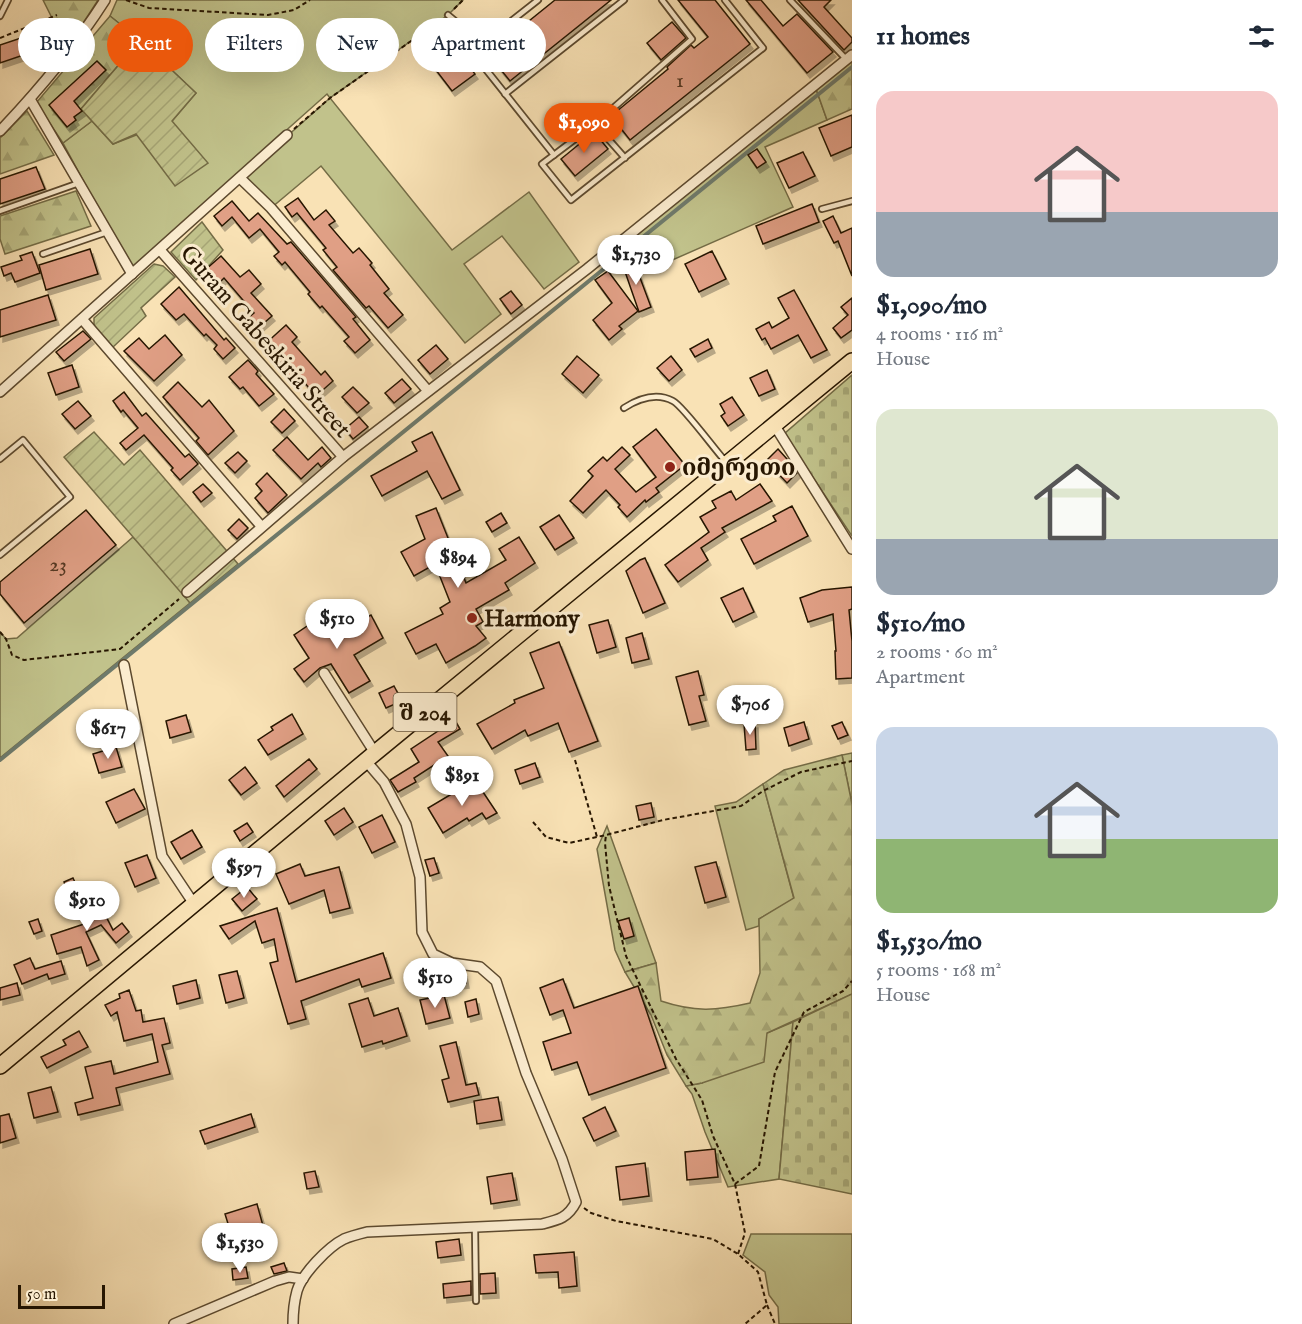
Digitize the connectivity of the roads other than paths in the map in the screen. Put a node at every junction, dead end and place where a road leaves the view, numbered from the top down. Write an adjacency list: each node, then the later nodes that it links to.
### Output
1 (8, 0): 9 (lane)
2 (105, 0): 15 (street)
3 (538, 0): 11 (lane)
4 (624, 0): 14 (lane)
5 (662, 0): 16 (lane)
6 (725, 0): 20 (lane)
7 (790, 0): 12 (lane)
8 (448, 15): 10 (lane)
9 (0, 16)
10 (452, 18)
11 (516, 18)
12 (849, 58): 32 (street)
13 (488, 72): 14 (lane)
14 (505, 94): 19 (lane)
15 (30, 99): 17 (street); 22 (street)
16 (596, 124): 19 (lane); 20 (lane)
17 (0, 131)
18 (287, 135): 21 (street)
19 (554, 155): 20 (lane)
20 (625, 158)
21 (240, 178): 27 (street); 32 (street)
22 (79, 183): 25 (lane); 26 (street)
23 (852, 201): 24 (lane)
24 (822, 209)
25 (0, 211)
26 (107, 232): 28 (lane); 29 (street)
27 (160, 250): 29 (street); 36 (street, Guram Gabeskiria Street)
28 (43, 254)
29 (132, 274): 30 (street)
30 (82, 319): 33 (street); 39 (street)
31 (852, 361): 35 (main road, შ 204)
32 (428, 391): 36 (street)
33 (0, 392)
34 (624, 408): 38 (lane)
35 (775, 426): 38 (main road, შ 204); 40 (street)
36 (343, 457): 39 (street)
37 (0, 459): 41 (lane)
38 (727, 464): 45 (main road, შ 204)
39 (261, 526): 42 (street)
40 (852, 549)
41 (0, 555)
42 (187, 592)
43 (124, 665): 46 (street)
44 (324, 673): 45 (street)
45 (371, 757): 46 (main road, შ 204); 48 (street)
46 (194, 904): 47 (main road, შ 204)
47 (0, 1066)
48 (475, 1227): 49 (street); 50 (lane)
49 (303, 1279): 51 (street); 52 (street)
50 (476, 1301)
51 (174, 1324)
52 (293, 1324)

